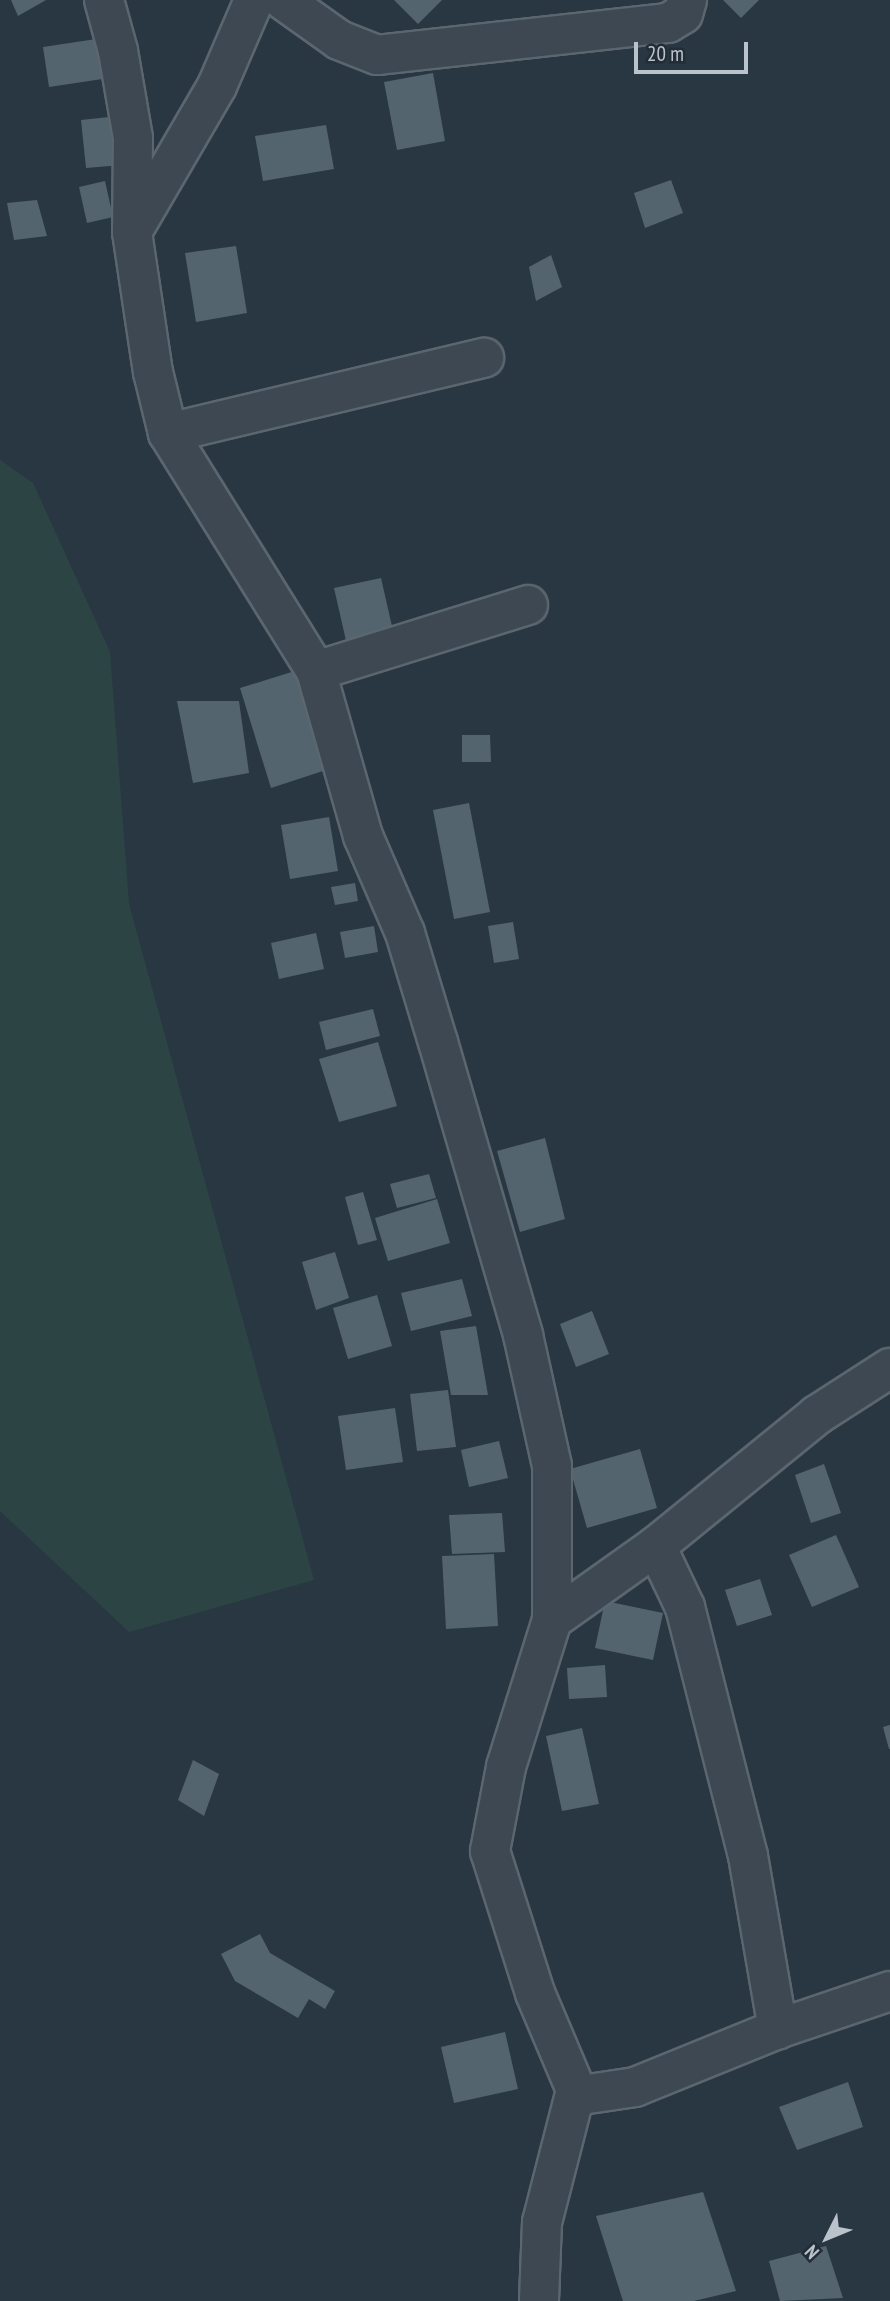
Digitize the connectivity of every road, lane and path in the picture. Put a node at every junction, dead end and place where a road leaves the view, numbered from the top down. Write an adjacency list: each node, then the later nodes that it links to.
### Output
1 (104, 0): 5 (street)
2 (254, 0): 5 (street)
3 (283, 0): 4 (street)
4 (687, 0)
5 (132, 232): 7 (street)
6 (484, 358): 7 (street)
7 (168, 433): 9 (street)
8 (528, 606): 9 (street)
9 (316, 671): 12 (street)
10 (890, 1368): 11 (street)
11 (656, 1546): 12 (street); 14 (street)
12 (552, 1620): 15 (street)
13 (890, 1990): 14 (street)
14 (778, 2029): 15 (street)
15 (576, 2090): 16 (street)
16 (538, 2301)

